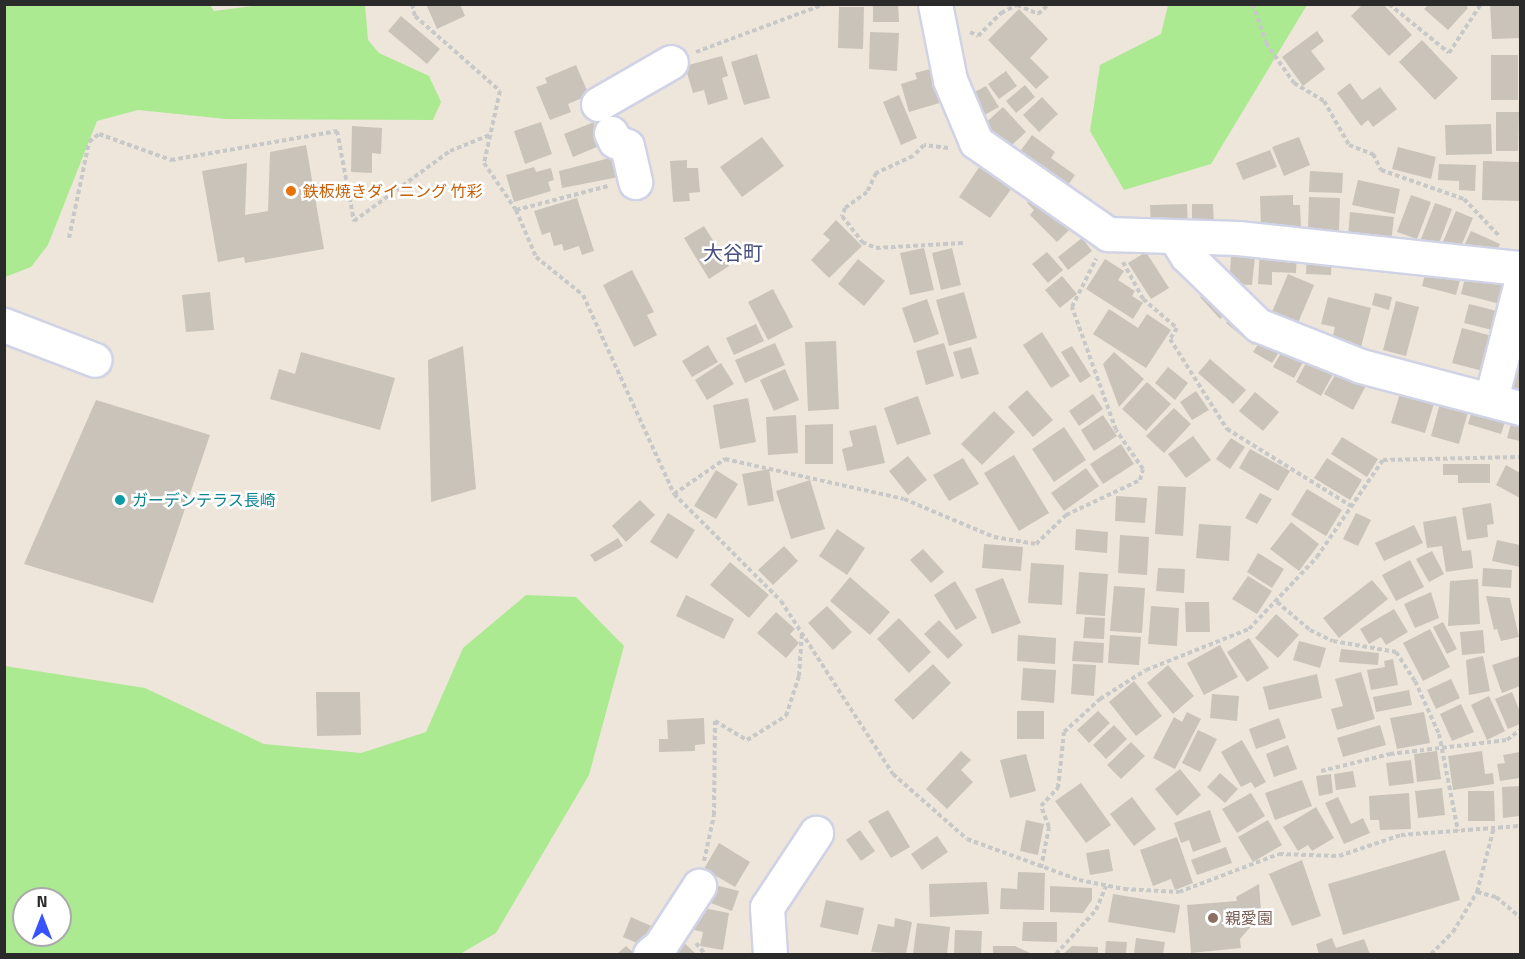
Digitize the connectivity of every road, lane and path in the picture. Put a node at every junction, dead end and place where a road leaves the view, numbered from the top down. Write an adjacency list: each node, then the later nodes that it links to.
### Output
1 (412, 4): 10 (path)
2 (825, 4): 9 (path)
3 (935, 4): 11 (street)
4 (1049, 4): 8 (path)
5 (1252, 4): 18 (path)
6 (1389, 4): 7 (path)
7 (1481, 4)
8 (978, 36)
9 (671, 62): 12 (street)
10 (493, 134): 13 (path); 16 (path)
11 (984, 148): 14 (street); 17 (path)
12 (635, 182): 13 (path)
13 (516, 210): 24 (path)
14 (1118, 234): 15 (street); 24 (path); 25 (path)
15 (1175, 237): 18 (street); 22 (street)
16 (69, 238)
17 (963, 243)
18 (1515, 254)
19 (1521, 286): 22 (street)
20 (4, 325): 21 (street)
21 (95, 360)
22 (1506, 403)
23 (1521, 457): 25 (path)
24 (674, 494): 27 (path)
25 (1351, 506): 26 (path)
26 (1277, 602): 29 (path); 35 (path)
27 (802, 630): 35 (path); 36 (path)
28 (1521, 730): 29 (path)
29 (1440, 747): 30 (path); 33 (path)
30 (1321, 771)
31 (1521, 826): 32 (path)
32 (1494, 827): 33 (path); 38 (path)
33 (1458, 831): 37 (path)
34 (816, 833): 43 (street)
35 (1041, 868): 37 (path)
36 (699, 886): 41 (street)
37 (1106, 886): 44 (path)
38 (1477, 892): 39 (path); 45 (path)
39 (1521, 917)
40 (690, 936): 42 (path)
41 (650, 954)
42 (705, 954)
43 (770, 954)
44 (1056, 954)
45 (1431, 954)

